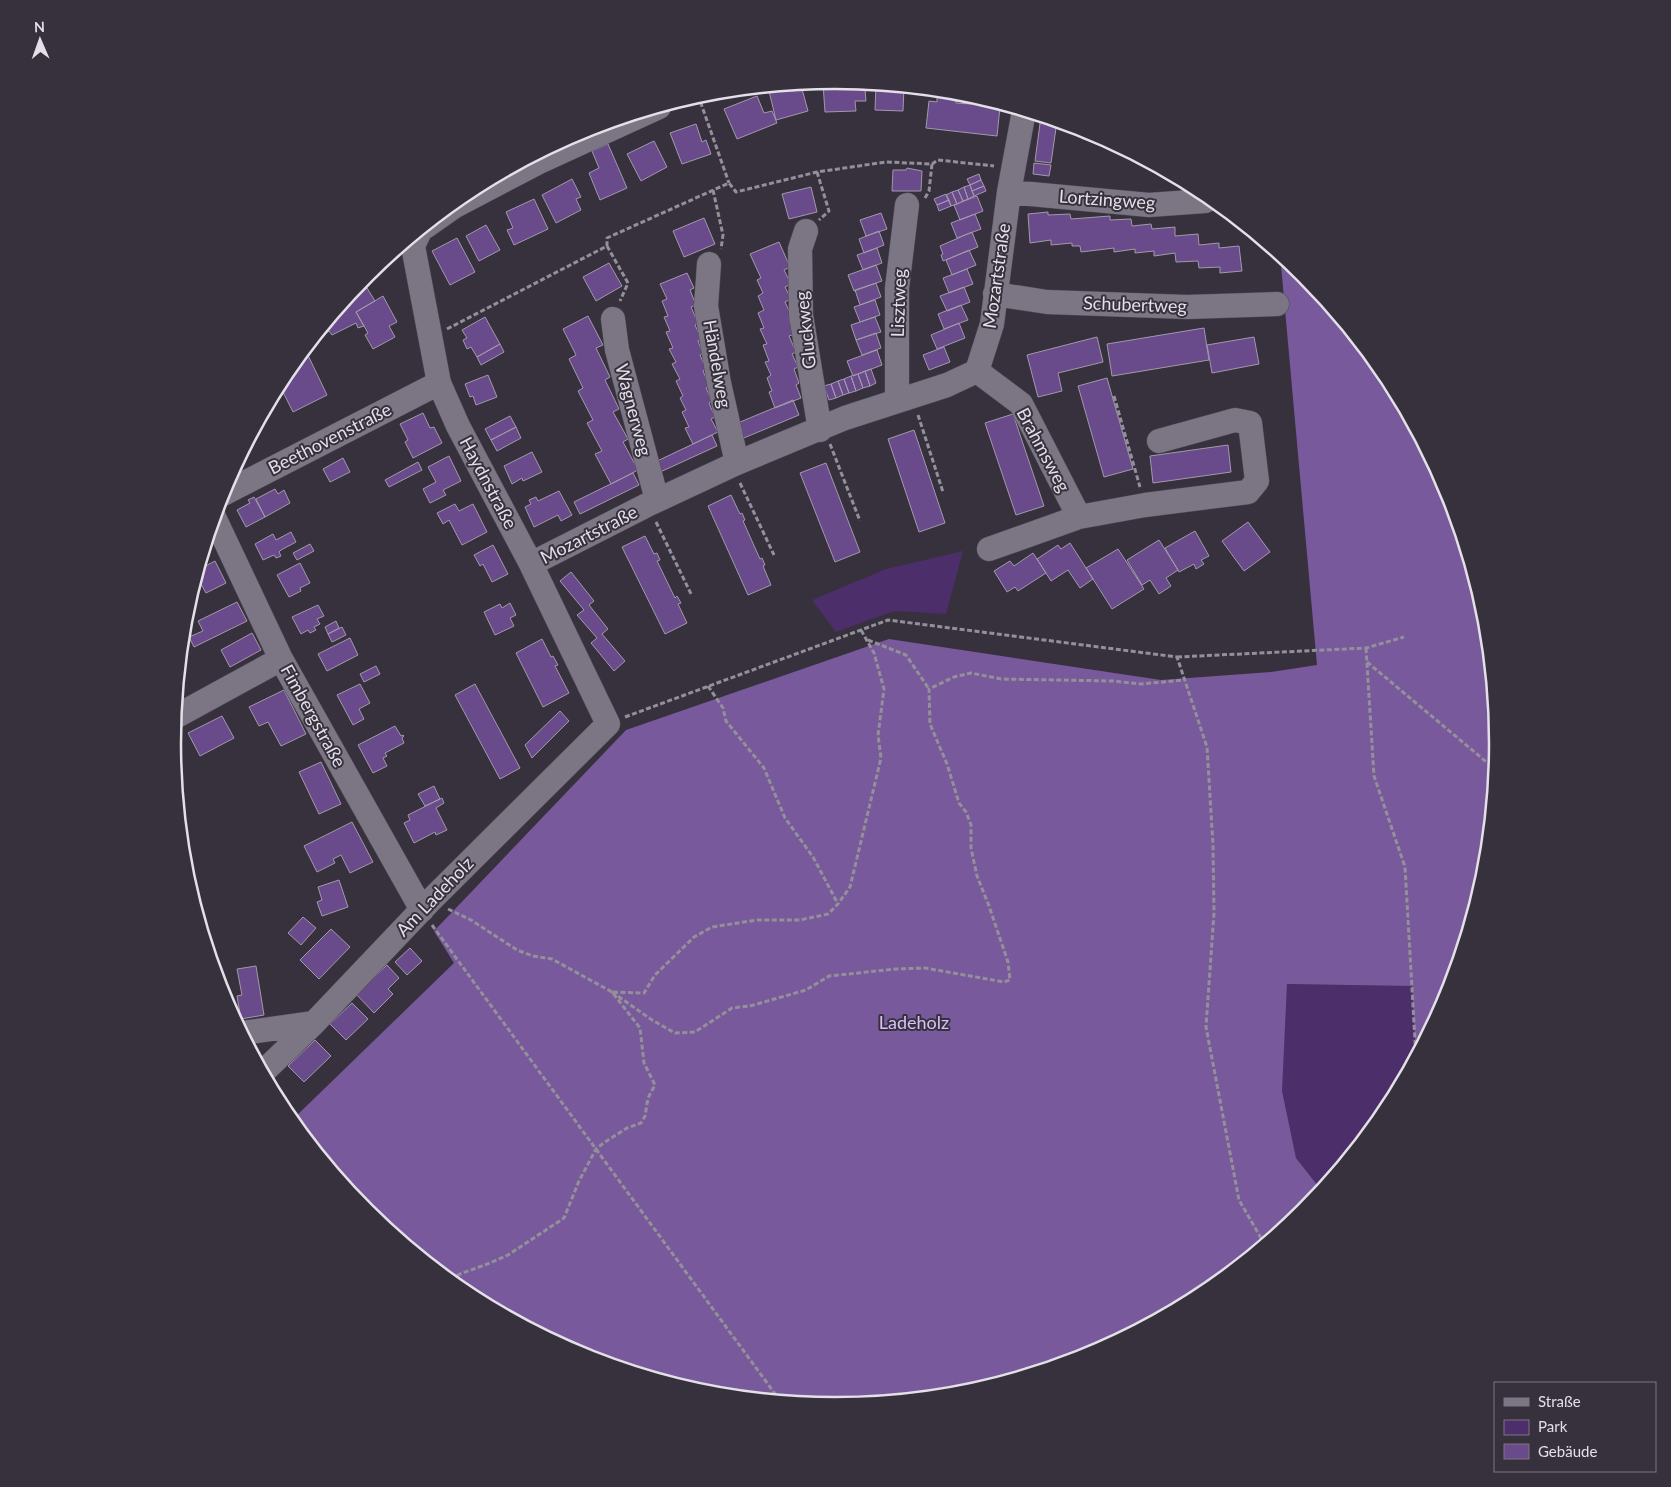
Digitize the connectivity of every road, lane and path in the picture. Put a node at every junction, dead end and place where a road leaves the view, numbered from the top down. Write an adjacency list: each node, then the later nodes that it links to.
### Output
1 (701, 103): 7 (path)
2 (1023, 116): 5 (street, Mozartstraße)
3 (618, 126): 8 (street)
4 (932, 164): 5 (path); 6 (path); 12 (path)
5 (1014, 168): 10 (street, Mozartstraße)
6 (817, 172): 7 (path); 13 (path)
7 (729, 183): 9 (path)
8 (486, 190)
9 (713, 190): 15 (path); 16 (path)
10 (1009, 192): 11 (street, Lortzingweg); 17 (street, Mozartstraße)
11 (1202, 201)
12 (907, 205): 24 (street, Lisztweg)
13 (806, 231): 25 (street, Gluckweg)
14 (415, 242): 20 (street, Haydnstraße)
15 (607, 246): 19 (path); 20 (path)
16 (709, 264): 27 (street, Händelweg)
17 (995, 294): 18 (street, Schubertweg); 21 (street, Mozartstraße)
18 (1277, 304)
19 (613, 319): 30 (street, Wagnerweg)
20 (430, 337): 22 (street, Haydnstraße)
21 (977, 371): 24 (street, Mozartstraße); 32 (street, Brahmsweg)
22 (440, 383): 28 (street, Beethovenstraße); 37 (street, Haydnstraße)
23 (1114, 396): 31 (path)
24 (905, 399): 25 (street, Mozartstraße); 29 (path)
25 (822, 429): 27 (street, Mozartstraße); 33 (path)
26 (1159, 441): 31 (street)
27 (734, 464): 30 (street, Mozartstraße); 36 (path)
28 (233, 489)
29 (944, 492)
30 (652, 503): 37 (street, Mozartstraße); 38 (path, Mozartstraße)
31 (1145, 505): 32 (street)
32 (1079, 517): 35 (street)
33 (860, 521)
34 (218, 525): 44 (street, Fimbergstraße)
35 (989, 549)
36 (774, 554)
37 (531, 564): 50 (street, Haydnstraße)
38 (692, 596)
39 (861, 630): 41 (path); 43 (path); 47 (path)
40 (1404, 637): 42 (path)
41 (867, 640): 48 (path); 52 (path)
42 (1366, 648): 43 (path); 45 (path)
43 (1177, 657): 46 (path)
44 (281, 659): 49 (street); 53 (street, Fimbergstraße)
45 (1367, 662): 51 (path); 57 (path)
46 (1184, 680): 48 (path); 60 (path)
47 (708, 686): 50 (path); 52 (path)
48 (929, 689): 54 (path)
49 (182, 713)
50 (608, 724): 53 (street, Am Ladeholz)
51 (1490, 765)
52 (838, 904): 54 (path)
53 (426, 905): 54 (path); 55 (street, Am Ladeholz); 59 (path)
54 (612, 992): 59 (path)
55 (314, 1023): 56 (street); 58 (street, Am Ladeholz)
56 (248, 1032)
57 (1415, 1047)
58 (267, 1068)
59 (596, 1149): 61 (path); 62 (path)
60 (1262, 1240)
61 (456, 1276)
62 (776, 1395)

